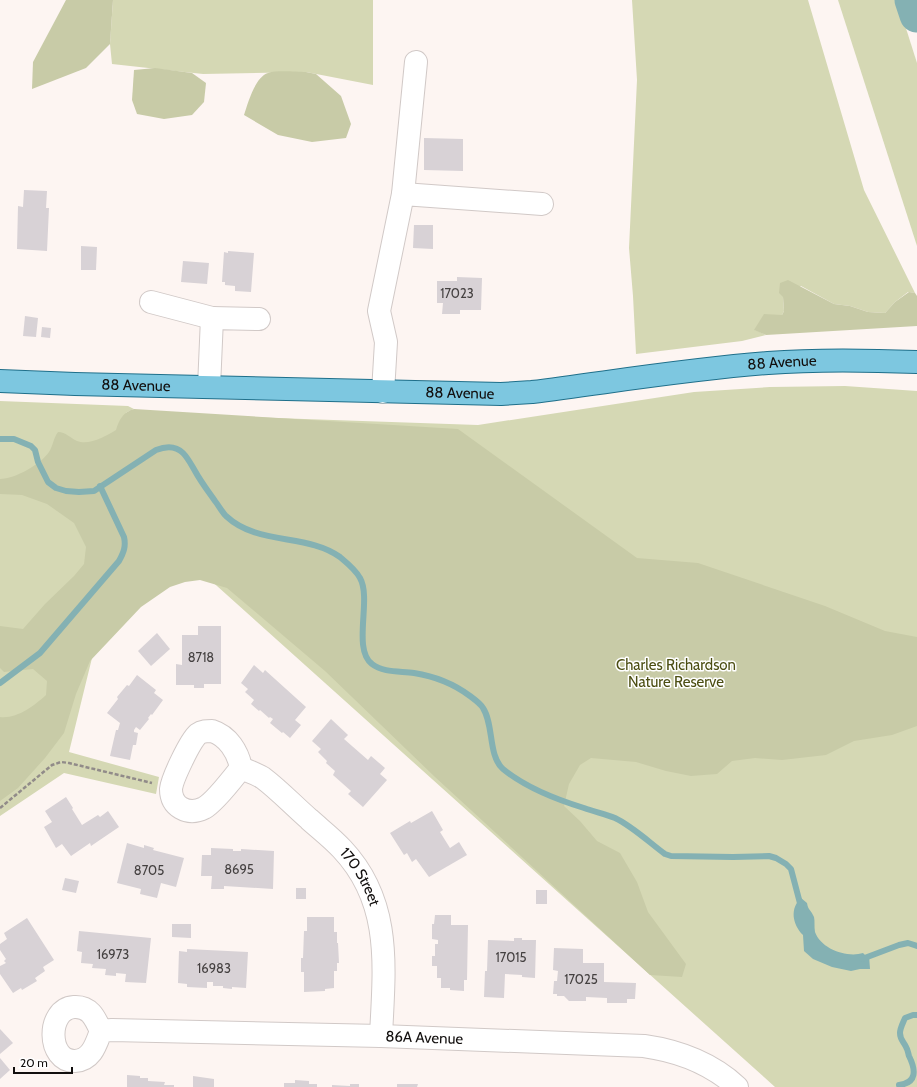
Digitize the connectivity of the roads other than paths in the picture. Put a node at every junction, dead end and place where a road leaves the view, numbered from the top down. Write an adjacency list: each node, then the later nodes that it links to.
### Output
1 (416, 62): 2 (street)
2 (403, 194): 3 (street); 10 (street)
3 (542, 204)
4 (151, 302): 5 (street)
5 (212, 318): 6 (street); 9 (street)
6 (259, 319)
7 (914, 362): 10 (main road, 88 Avenue)
8 (0, 381): 9 (main road, 88 Avenue)
9 (209, 387): 10 (main road, 88 Avenue)
10 (384, 392)
11 (241, 768): 11 (street); 13 (street, 170 Street)
12 (101, 1031): 13 (street, 86A Avenue)
13 (381, 1036): 14 (street, 86A Avenue)
14 (737, 1087)

